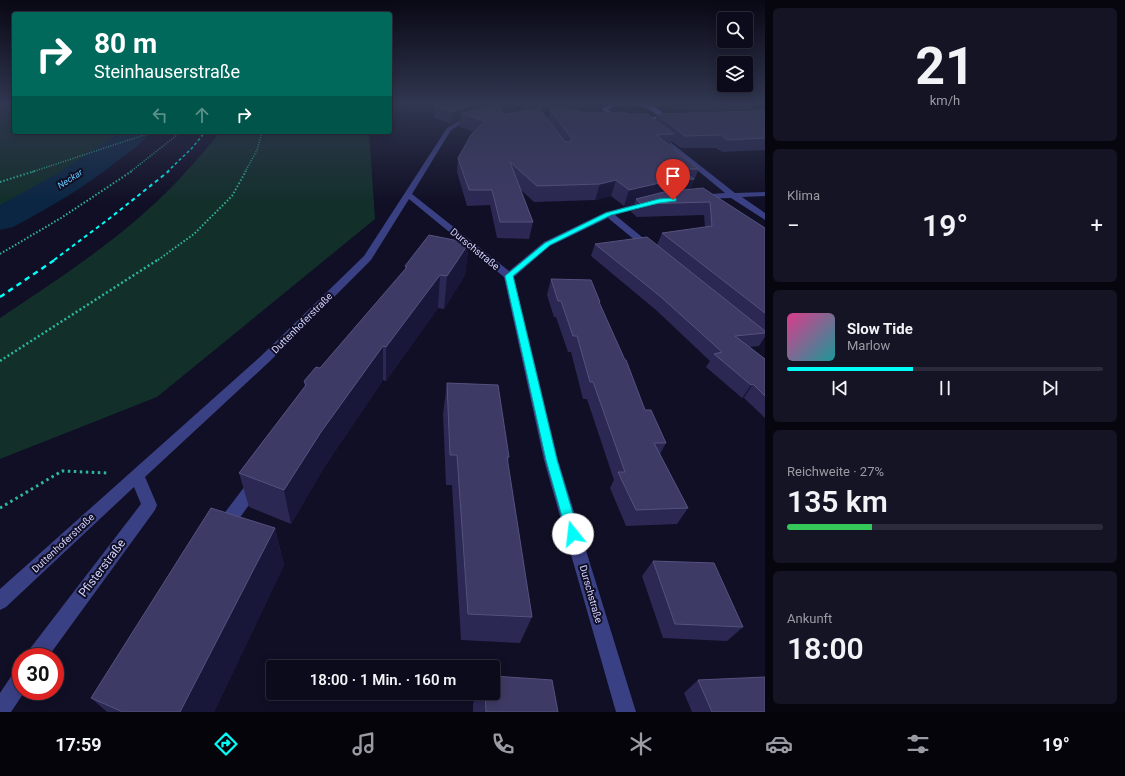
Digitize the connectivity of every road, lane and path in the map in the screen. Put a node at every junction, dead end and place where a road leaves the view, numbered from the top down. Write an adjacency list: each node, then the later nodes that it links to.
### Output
1 (140, 136): 6 (path)
2 (175, 136): 14 (path)
3 (261, 136): 17 (path)
4 (444, 136): 7 (street, Duttenhoferstraße)
5 (660, 136): 8 (street)
6 (0, 182)
7 (407, 194): 16 (street, Durschstraße); 19 (street, Duttenhoferstraße)
8 (731, 194): 9 (street); 10 (street); 13 (street)
9 (765, 194)
10 (688, 198)
11 (659, 201): 12 (street)
12 (608, 214): 15 (street); 16 (street)
13 (765, 217)
14 (0, 254)
15 (657, 254)
16 (509, 276): 26 (street, Durschstraße)
17 (0, 361)
18 (265, 470): 21 (street)
19 (137, 475): 20 (path); 22 (street, Duttenhoferstraße); 23 (street, Pfisterstraße)
20 (0, 508)
21 (214, 540)
22 (0, 601)
23 (43, 648)
24 (12, 693): 25 (street)
25 (0, 711)
26 (626, 712)

